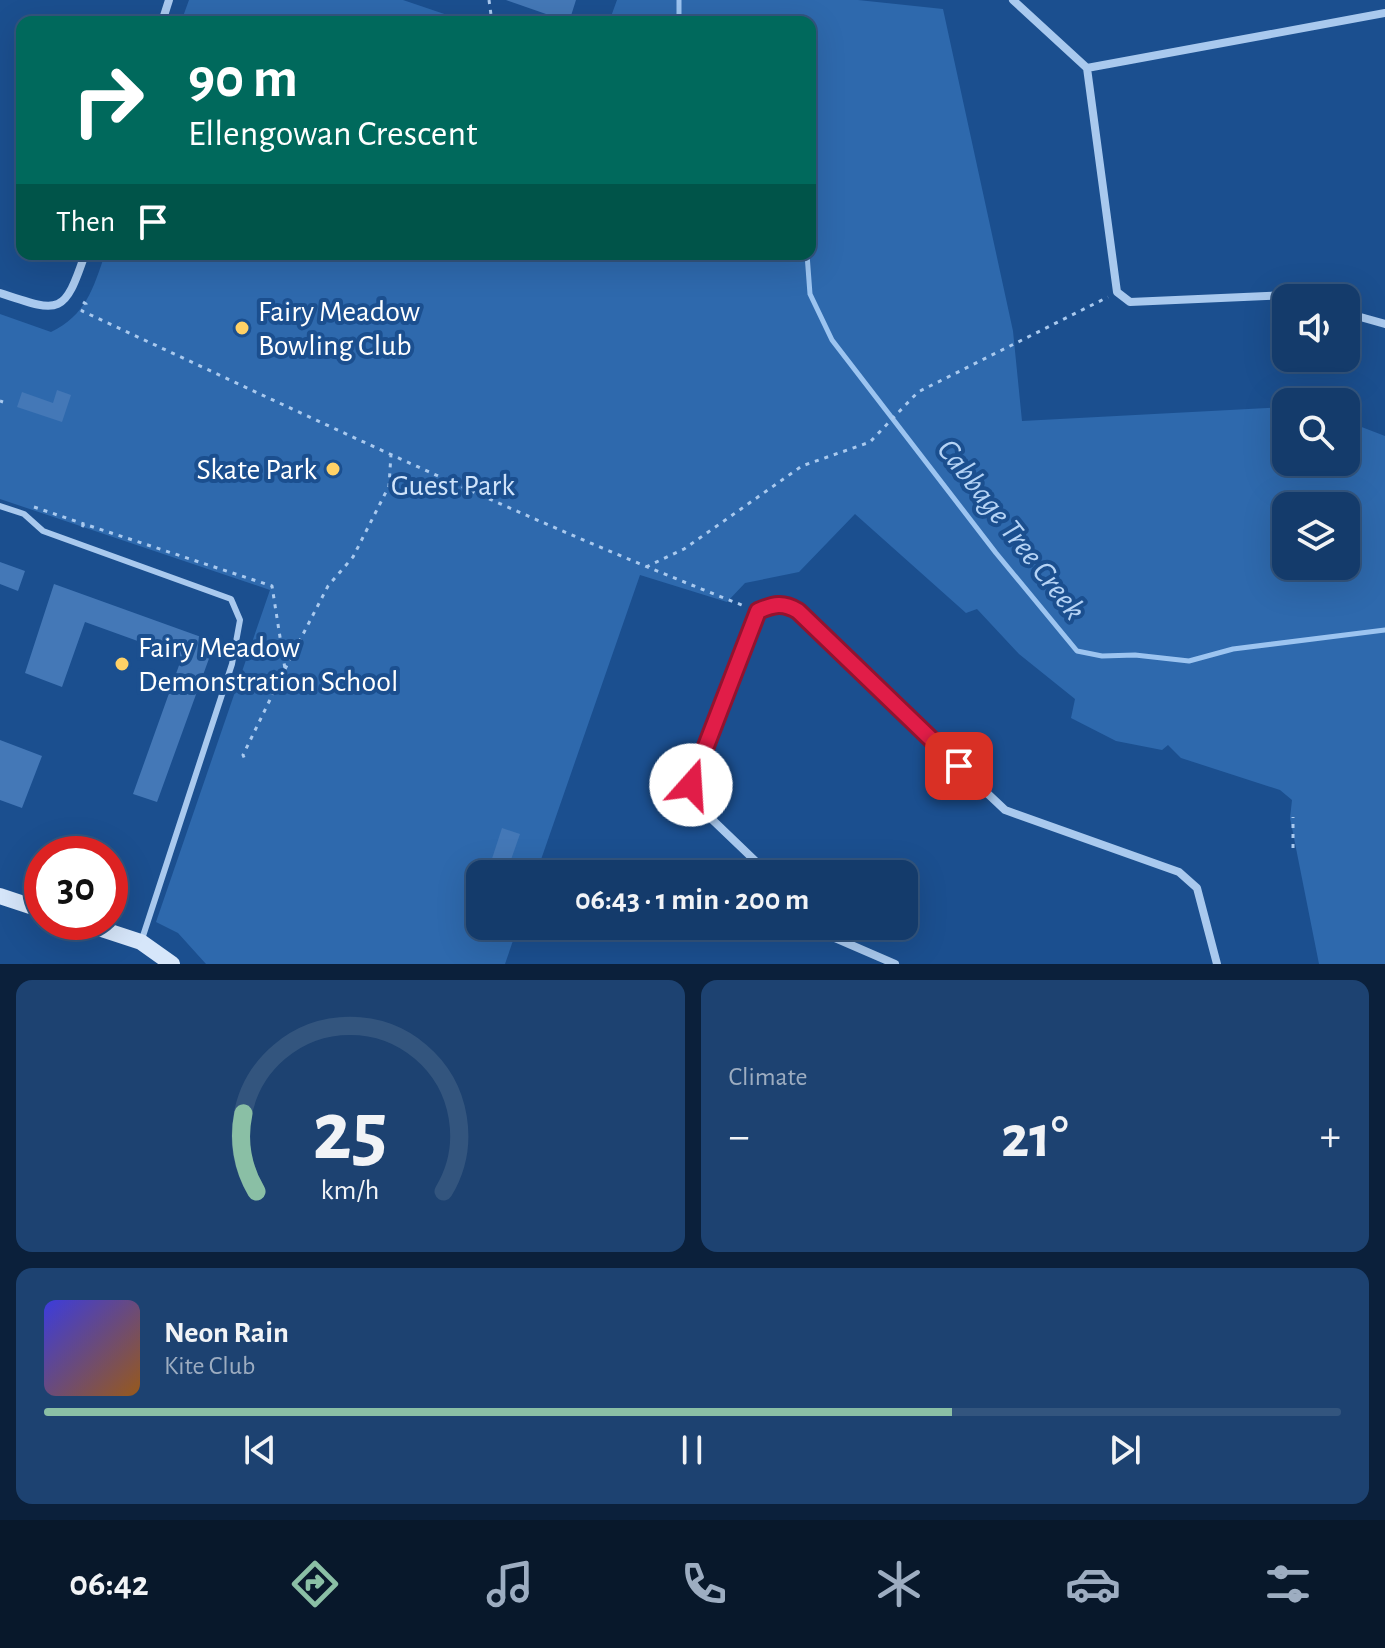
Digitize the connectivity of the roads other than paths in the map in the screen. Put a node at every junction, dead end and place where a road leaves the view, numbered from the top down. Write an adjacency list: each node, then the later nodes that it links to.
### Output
1 (1013, 0): 3 (street)
2 (1385, 13): 3 (street)
3 (1087, 68): 6 (street)
4 (83, 260): 5 (street)
5 (0, 293)
6 (1272, 299)
7 (1360, 317): 8 (street)
8 (1385, 324)
9 (0, 506): 15 (lane)
10 (754, 860): 18 (street)
11 (0, 896): 12 (main road)
12 (24, 904)
13 (128, 938): 15 (main road)
14 (840, 940): 17 (street)
15 (141, 942): 16 (main road)
16 (172, 964)
17 (895, 964)
18 (1217, 964)

